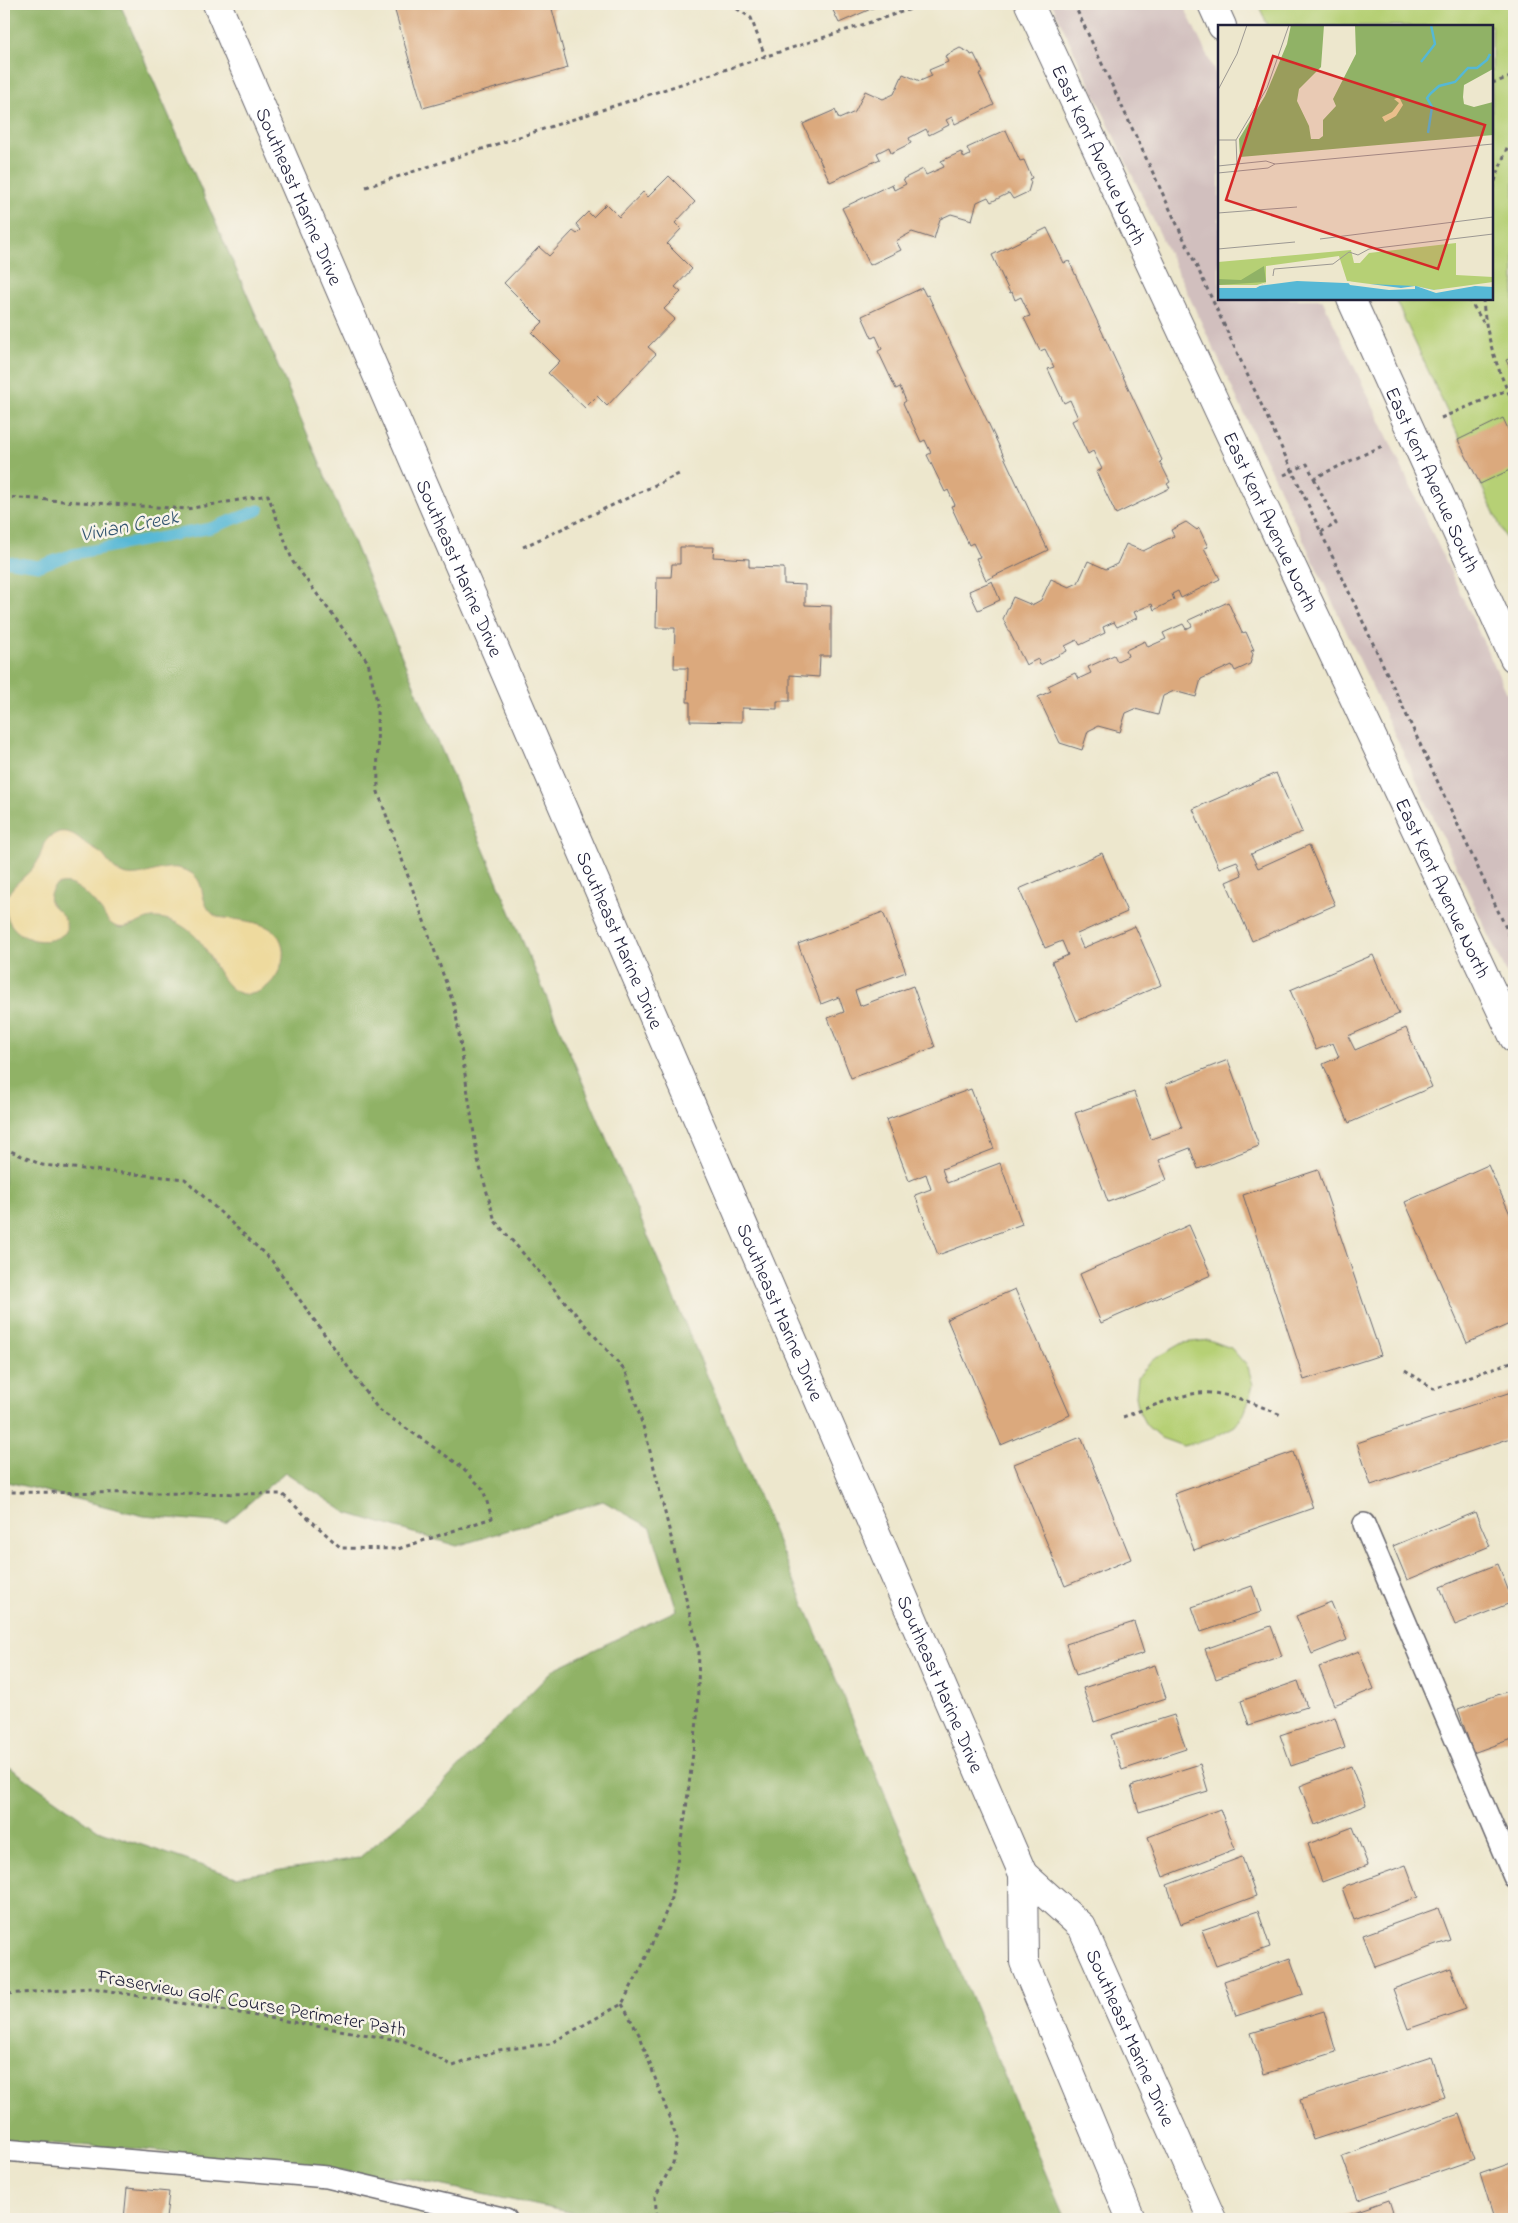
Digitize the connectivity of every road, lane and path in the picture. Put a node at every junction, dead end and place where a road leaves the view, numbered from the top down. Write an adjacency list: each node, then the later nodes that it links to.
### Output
1 (217, 4): 39 (main road, Southeast Marine Drive)
2 (730, 4): 8 (path)
3 (926, 4): 8 (path)
4 (1029, 4): 31 (main road, East Kent Avenue North)
5 (1074, 4): 22 (path)
6 (1212, 4): 7 (main road)
7 (1222, 25)
8 (765, 56): 13 (path)
9 (1514, 76): 10 (path)
10 (1493, 83)
11 (1514, 136): 12 (path)
12 (1493, 186)
13 (366, 187)
14 (1350, 300): 29 (main road, East Kent Avenue South)
15 (1470, 300): 17 (path)
16 (1483, 300): 17 (path)
17 (1484, 324): 18 (path)
18 (1507, 390): 19 (path); 20 (path)
19 (1514, 404)
20 (1436, 421)
21 (1369, 452): 24 (path)
22 (1292, 471): 24 (path); 25 (path); 27 (path)
23 (682, 473): 28 (path)
24 (1314, 478): 27 (path)
25 (1285, 484)
26 (4, 497): 42 (path)
27 (1321, 532): 30 (path)
28 (523, 547)
29 (1514, 658)
30 (1514, 945)
31 (1514, 1038)
32 (4, 1148): 37 (path)
33 (1514, 1361): 34 (path)
34 (1405, 1370)
35 (1280, 1415): 36 (path)
36 (1123, 1417)
37 (4, 1492)
38 (1364, 1524): 40 (lane)
39 (1023, 1874): 46 (main road, Southeast Marine Drive); 47 (main road, Southeast Marine Drive)
40 (1514, 1877)
41 (4, 1994): 42 (path, Fraserview Golf Course Perimeter Path)
42 (622, 2004): 45 (path)
43 (4, 2150): 44 (lane)
44 (506, 2219)
45 (657, 2219)
46 (1131, 2219)
47 (1212, 2219)

